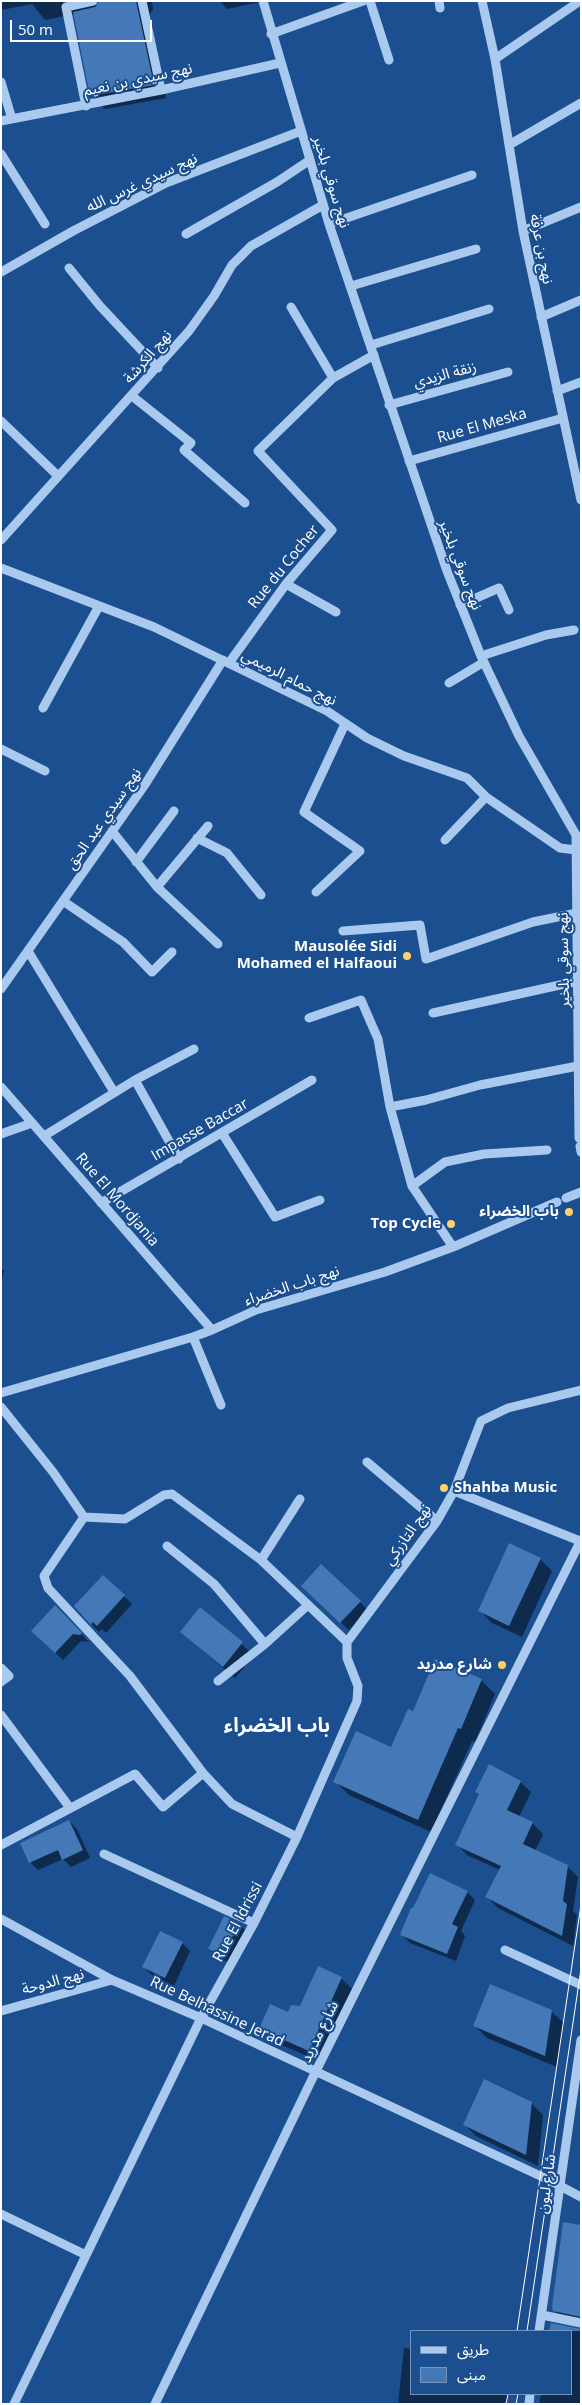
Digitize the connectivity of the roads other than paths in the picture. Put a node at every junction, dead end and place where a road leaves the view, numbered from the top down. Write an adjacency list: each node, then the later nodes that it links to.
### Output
1 (93, 1): 15 (street)
2 (142, 1): 13 (street)
3 (263, 1): 8 (street, نهج سوقي بلخير)
4 (363, 1): 8 (street)
5 (370, 1): 10 (street)
6 (482, 1): 9 (street, نهج بن عرفة)
7 (580, 1): 9 (street)
8 (271, 34): 11 (street, نهج سوقي بلخير)
9 (495, 59): 19 (street, نهج بن عرفة)
10 (389, 60)
11 (280, 64): 13 (street, نهج سيدي بن نعيم); 18 (street, نهج سوقي بلخير)
12 (1, 82): 16 (street)
13 (161, 90): 15 (street, نهج سيدي بن نعيم)
14 (581, 103): 19 (street)
15 (86, 106): 16 (street, نهج سيدي بن نعيم)
16 (12, 119): 17 (street, نهج سيدي بن نعيم)
17 (1, 121)
18 (301, 131): 21 (street, نهج سوقي بلخير); 31 (street, نهج سيدي غرس الله)
19 (509, 145): 27 (street, نهج بن عرفة)
20 (1, 154): 25 (street)
21 (310, 160): 23 (street, نهج سوقي بلخير); 28 (street)
22 (472, 175): 26 (street)
23 (323, 205): 26 (street, نهج سوقي بلخير); 39 (street, نهج الكرشة)
24 (581, 207): 27 (street)
25 (45, 224)
26 (329, 224): 32 (street, نهج سوقي بلخير)
27 (522, 231): 36 (street, نهج بن عرفة)
28 (186, 234)
29 (476, 249): 32 (street)
30 (69, 268): 39 (street)
31 (1, 272)
32 (351, 286): 37 (street, نهج سوقي بلخير)
33 (581, 300): 36 (street)
34 (291, 307): 41 (street)
35 (489, 309): 37 (street)
36 (541, 317): 43 (street, نهج بن عرفة)
37 (371, 345): 38 (street, نهج سوقي بلخير)
38 (374, 355): 41 (street, Rue du Cocher); 45 (street, نهج سوقي بلخير)
39 (158, 368): 44 (street, نهج الكرشة)
40 (508, 372): 45 (street, زنقة الزيدي)
41 (333, 378): 55 (street, Rue du Cocher)
42 (581, 382): 43 (street)
43 (557, 391): 46 (street, نهج بن عرفة)
44 (132, 396): 50 (street, نهج الكرشة); 52 (street)
45 (389, 405): 48 (street, نهج سوقي بلخير)
46 (563, 418): 48 (street, Rue El Meska); 49 (street, نهج بن عرفة)
47 (1, 420): 50 (street)
48 (409, 462): 56 (street, نهج سوقي بلخير)
49 (577, 470): 51 (street, نهج بن عرفة)
50 (57, 475): 53 (street, نهج الكرشة)
51 (581, 500)
52 (245, 503)
53 (1, 540)
54 (1, 568): 57 (street, نهج حمام الرميمي)
55 (286, 584): 59 (street); 62 (street, Rue du Cocher)
56 (460, 605): 58 (street); 61 (street, نهج سوقي بلخير)
57 (100, 606): 62 (street, نهج حمام الرميمي); 64 (street)
58 (509, 610)
59 (336, 612)
60 (574, 630): 61 (street)
61 (482, 659): 63 (street); 72 (street, نهج سوقي بلخير)
62 (226, 662): 65 (street, نهج حمام الرميمي); 71 (street, نهج سيدي عبد الحق)
63 (449, 683)
64 (44, 708)
65 (345, 724): 68 (street, نهج حمام الرميمي); 78 (street)
66 (1, 748): 67 (street)
67 (46, 771)
68 (486, 797): 74 (street); 75 (street, نهج حمام الرميمي)
69 (174, 811): 76 (street)
70 (208, 826): 73 (street)
71 (112, 832): 76 (street); 80 (street, نهج سيدي عبد الحق)
72 (579, 835): 75 (street, نهج سوقي بلخير)
73 (197, 838): 77 (street); 79 (street)
74 (445, 840)
75 (576, 850): 81 (street, نهج سوقي بلخير)
76 (136, 862): 77 (street)
77 (157, 887): 84 (street)
78 (316, 892)
79 (261, 895)
80 (63, 901): 85 (street, نهج سيدي عبد الحق); 86 (street)
81 (577, 913): 82 (street, نهج سوقي بلخير); 83 (street)
82 (579, 927): 87 (street, نهج سوقي بلخير)
83 (343, 931)
84 (218, 944)
85 (28, 951): 88 (street, نهج سيدي عبد الحق); 97 (street)
86 (172, 952)
87 (578, 981): 89 (street); 91 (street, نهج سوقي بلخير)
88 (1, 989)
89 (434, 1013)
90 (309, 1018): 98 (street)
91 (580, 1021): 93 (street, نهج سوقي بلخير)
92 (194, 1049): 94 (street)
93 (578, 1066): 98 (street); 103 (street, نهج سوقي بلخير)
94 (135, 1080): 97 (street); 105 (street)
95 (312, 1080): 100 (street, Impasse Baccar)
96 (1, 1087): 99 (street, Rue El Mordjania)
97 (114, 1092): 102 (street)
98 (390, 1107): 106 (street)
99 (32, 1123): 101 (street); 102 (street, Rue El Mordjania)
100 (222, 1133): 105 (street, Impasse Baccar); 109 (street)
101 (1, 1134)
102 (44, 1136): 111 (street, Rue El Mordjania)
103 (580, 1145)
104 (547, 1150): 106 (street)
105 (179, 1159): 111 (street, Impasse Baccar)
106 (412, 1186): 112 (street)
107 (581, 1192): 108 (street)
108 (566, 1198)
109 (320, 1200)
110 (557, 1202): 112 (street, نهج باب الخضراء)
111 (101, 1203): 113 (street, Rue El Mordjania)
112 (453, 1246): 113 (street, نهج باب الخضراء)
113 (212, 1330): 114 (street, نهج باب الخضراء)
114 (193, 1337): 116 (street, نهج باب الخضراء); 117 (street)
115 (581, 1390): 120 (street, نهج التازركي)
116 (1, 1393)
117 (221, 1405)
118 (1, 1407): 122 (street)
119 (368, 1462): 123 (street)
120 (454, 1491): 123 (street, نهج التازركي); 124 (street)
121 (300, 1499): 126 (street)
122 (84, 1517): 126 (street); 134 (street)
123 (436, 1521): 128 (street, نهج التازركي)
124 (580, 1541): 148 (street, شارع مدريد)
125 (167, 1546): 129 (street)
126 (261, 1560): 127 (street)
127 (308, 1605): 128 (street); 129 (street)
128 (347, 1642): 136 (street)
129 (265, 1644): 131 (street)
130 (1, 1668): 132 (street)
131 (218, 1681)
132 (1, 1682)
133 (1, 1715): 135 (street)
134 (203, 1773): 135 (street); 136 (street)
135 (70, 1808): 137 (street)
136 (296, 1836): 140 (street, Rue El Idrissi)
137 (1, 1845)
138 (104, 1854): 140 (street)
139 (4, 1922): 142 (street, Rue Belhassine Jerad)
140 (254, 1923): 145 (street, Rue El Idrissi)
141 (505, 1950): 143 (street)
142 (112, 1980): 144 (street, نهج الدوحة); 145 (street, Rue Belhassine Jerad)
143 (581, 1985)
144 (1, 2010)
145 (201, 2018): 148 (street, Rue Belhassine Jerad); 152 (street, Rue El Idrissi)
146 (581, 2040): 147 (street, شارع ليون)
147 (579, 2065): 149 (street, شارع ليون)
148 (315, 2073): 149 (street, Rue Belhassine Jerad); 157 (street, شارع مدريد)
149 (560, 2187): 150 (street, Rue Belhassine Jerad); 153 (street, شارع ليون)
150 (581, 2197)
151 (1, 2214): 152 (street)
152 (86, 2255): 156 (street, Rue El Idrissi)
153 (542, 2315): 154 (street); 155 (street, شارع ليون)
154 (581, 2323)
155 (539, 2330)
156 (14, 2404)
157 (155, 2404)

